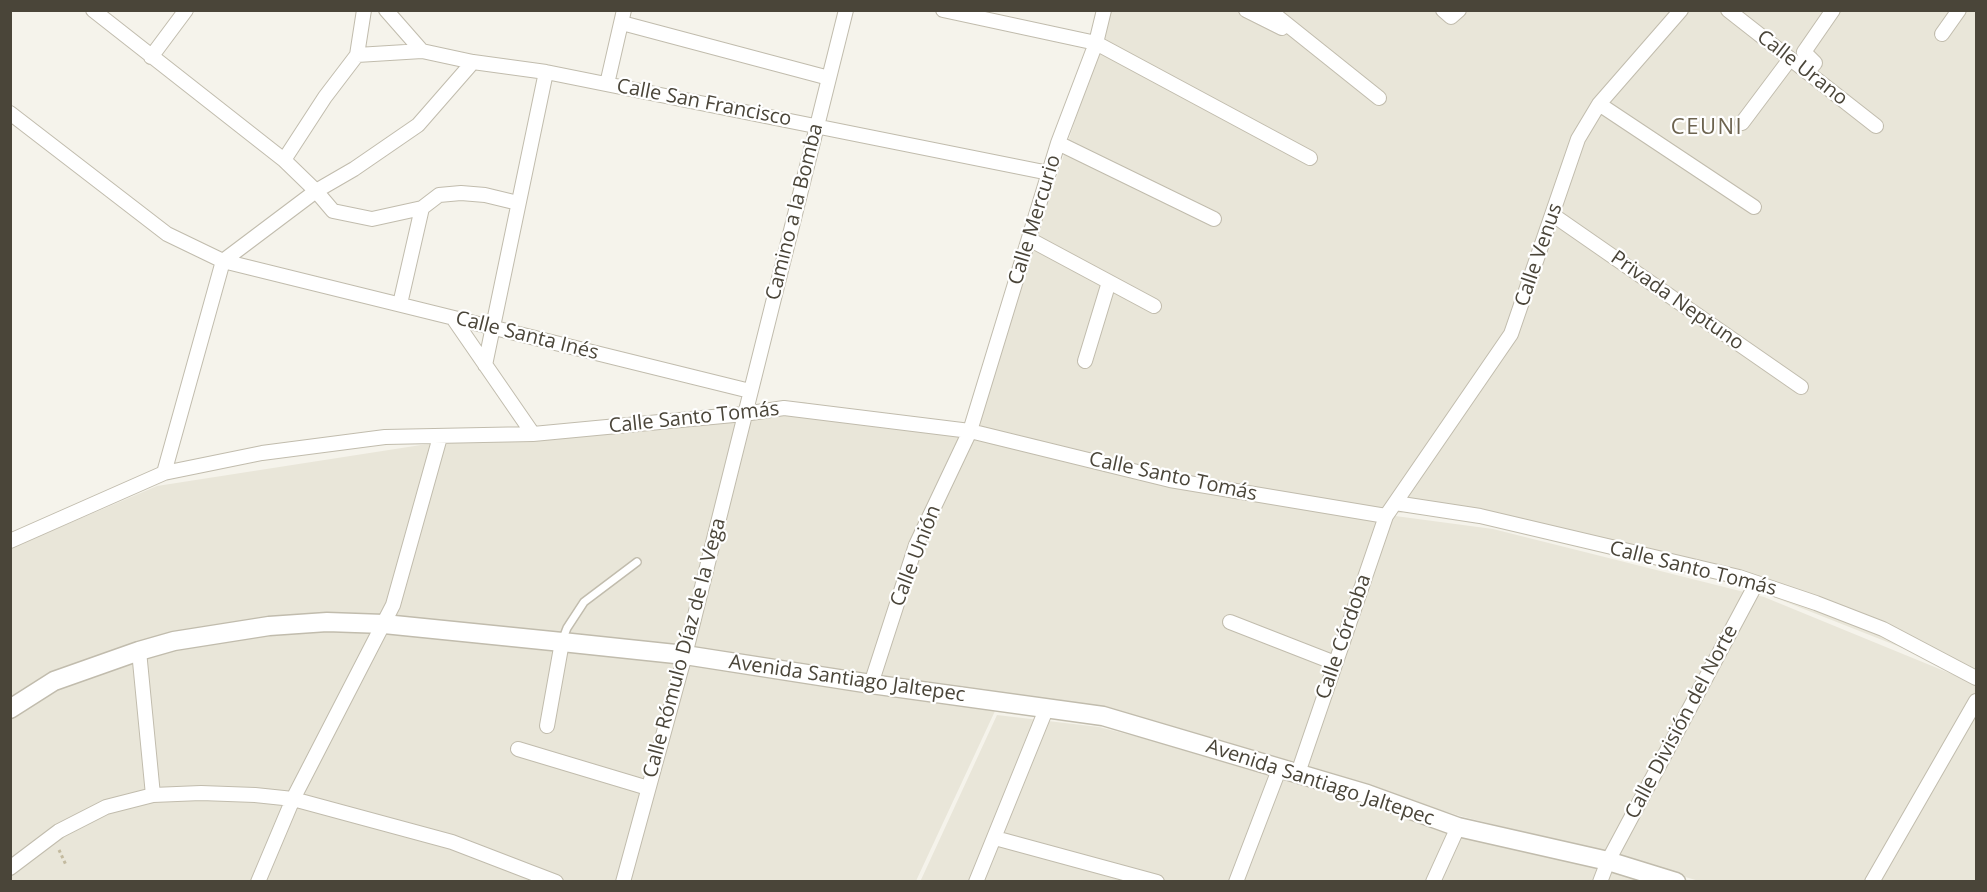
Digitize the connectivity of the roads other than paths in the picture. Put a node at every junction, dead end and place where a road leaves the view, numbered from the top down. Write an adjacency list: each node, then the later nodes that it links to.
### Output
1 (93, 10): 22 (street)
2 (186, 10): 22 (street)
3 (364, 10): 21 (street)
4 (386, 10): 20 (street)
5 (846, 10): 27 (street, Camino a la Bomba)
6 (943, 10): 19 (street)
7 (1104, 10): 19 (street, Calle Mercurio)
8 (1246, 10): 18 (street)
9 (1269, 10): 18 (street)
10 (1443, 10): 11 (street)
11 (1459, 10)
12 (1681, 10): 30 (street, Calle Venus)
13 (1728, 10): 23 (street, Calle Urano)
14 (1833, 10): 26 (street)
15 (1959, 10): 17 (street)
16 (623, 17): 27 (street); 28 (street)
17 (1942, 34)
18 (1305, 39): 29 (street)
19 (1096, 43): 35 (street, Calle Mercurio); 36 (street)
20 (422, 51): 21 (street, Calle San Francisco); 24 (street, Calle San Francisco)
21 (357, 55): 37 (street)
22 (151, 57): 37 (street)
23 (1790, 59): 26 (street, Calle Urano); 32 (street)
24 (473, 62): 25 (street, Calle San Francisco); 39 (street)
25 (546, 72): 28 (street, Calle San Francisco); 40 (street)
26 (1807, 72): 34 (street, Calle Urano)
27 (829, 78): 33 (street, Camino a la Bomba)
28 (607, 84): 33 (street, Calle San Francisco)
29 (1380, 98)
30 (1599, 104): 41 (street); 43 (street, Calle Venus)
31 (10, 113): 46 (street, Calle Santa Inés)
32 (1742, 123)
33 (816, 126): 38 (street, Calle San Francisco); 55 (street, Camino a la Bomba)
34 (1876, 126)
35 (1058, 143): 38 (street, Calle Mercurio); 44 (street)
36 (1310, 158)
37 (284, 160): 39 (street)
38 (1049, 173): 45 (street, Calle Mercurio)
39 (316, 191): 42 (street); 46 (street)
40 (518, 203): 42 (street); 51 (street)
41 (1754, 207)
42 (422, 208): 48 (street)
43 (1553, 215): 54 (street, Privada Neptuno); 61 (street, Calle Venus)
44 (1214, 219)
45 (1029, 239): 47 (street); 57 (street, Calle Mercurio)
46 (223, 261): 48 (street, Calle Santa Inés); 60 (street)
47 (1109, 282): 49 (street); 52 (street)
48 (400, 304): 50 (street, Calle Santa Inés)
49 (1154, 306)
50 (453, 318): 51 (street, Calle Santa Inés); 53 (street)
51 (493, 327): 53 (street); 55 (street, Calle Santa Inés)
52 (1085, 361)
53 (485, 365): 58 (street)
54 (1801, 387)
55 (750, 391): 56 (street, Camino a la Bomba)
56 (744, 414): 57 (street, Calle Santo Tomás); 58 (street, Calle Santo Tomás); 70 (street, Calle Rómulo Díaz de la Vega)
57 (970, 431): 62 (street, Calle Santo Tomás); 73 (street, Calle Unión)
58 (533, 434): 59 (street, Calle Santo Tomás)
59 (440, 437): 60 (street, Calle Santo Tomás); 67 (street)
60 (164, 473): 63 (street, Calle Santo Tomás)
61 (1395, 503): 62 (street, Calle Córdoba); 65 (street, Calle Santo Tomás)
62 (1386, 516): 71 (street, Calle Córdoba)
63 (10, 541)
64 (637, 562): 68 (lane)
65 (1756, 584): 72 (street, Calle Santo Tomás); 86 (street, Calle División del Norte)
66 (1230, 622): 71 (street)
67 (384, 624): 68 (street, Avenida Santiago Jaltepec); 69 (street, Avenida Santiago Jaltepec); 83 (street)
68 (562, 642): 70 (street, Avenida Santiago Jaltepec); 77 (street)
69 (139, 651): 76 (street, Avenida Santiago Jaltepec); 82 (street)
70 (685, 655): 73 (street, Avenida Santiago Jaltepec); 81 (street, Calle Rómulo Díaz de la Vega)
71 (1335, 663): 80 (street, Calle Córdoba)
72 (1977, 678)
73 (871, 684): 75 (street, Avenida Santiago Jaltepec)
74 (1977, 701): 98 (street)
75 (1047, 707): 79 (street, Avenida Santiago Jaltepec); 85 (street)
76 (10, 709)
77 (547, 726)
78 (518, 749): 81 (street)
79 (1280, 767): 80 (street, Avenida Santiago Jaltepec); 94 (street)
80 (1298, 773): 84 (street, Avenida Santiago Jaltepec)
81 (648, 788): 91 (street, Calle Rómulo Díaz de la Vega)
82 (153, 795): 83 (street); 87 (street)
83 (293, 799): 89 (street); 90 (street)
84 (1458, 827): 86 (street, Avenida Santiago Jaltepec); 95 (street)
85 (995, 838): 88 (street); 92 (street)
86 (1608, 861): 96 (street, Calle División del Norte); 97 (street, Avenida Santiago Jaltepec)
87 (10, 867)
88 (1136, 879): 93 (street)
89 (258, 882)
90 (556, 882)
91 (623, 882)
92 (976, 882)
93 (1157, 882)
94 (1236, 882)
95 (1433, 882)
96 (1600, 882)
97 (1676, 882)
98 (1872, 882)

